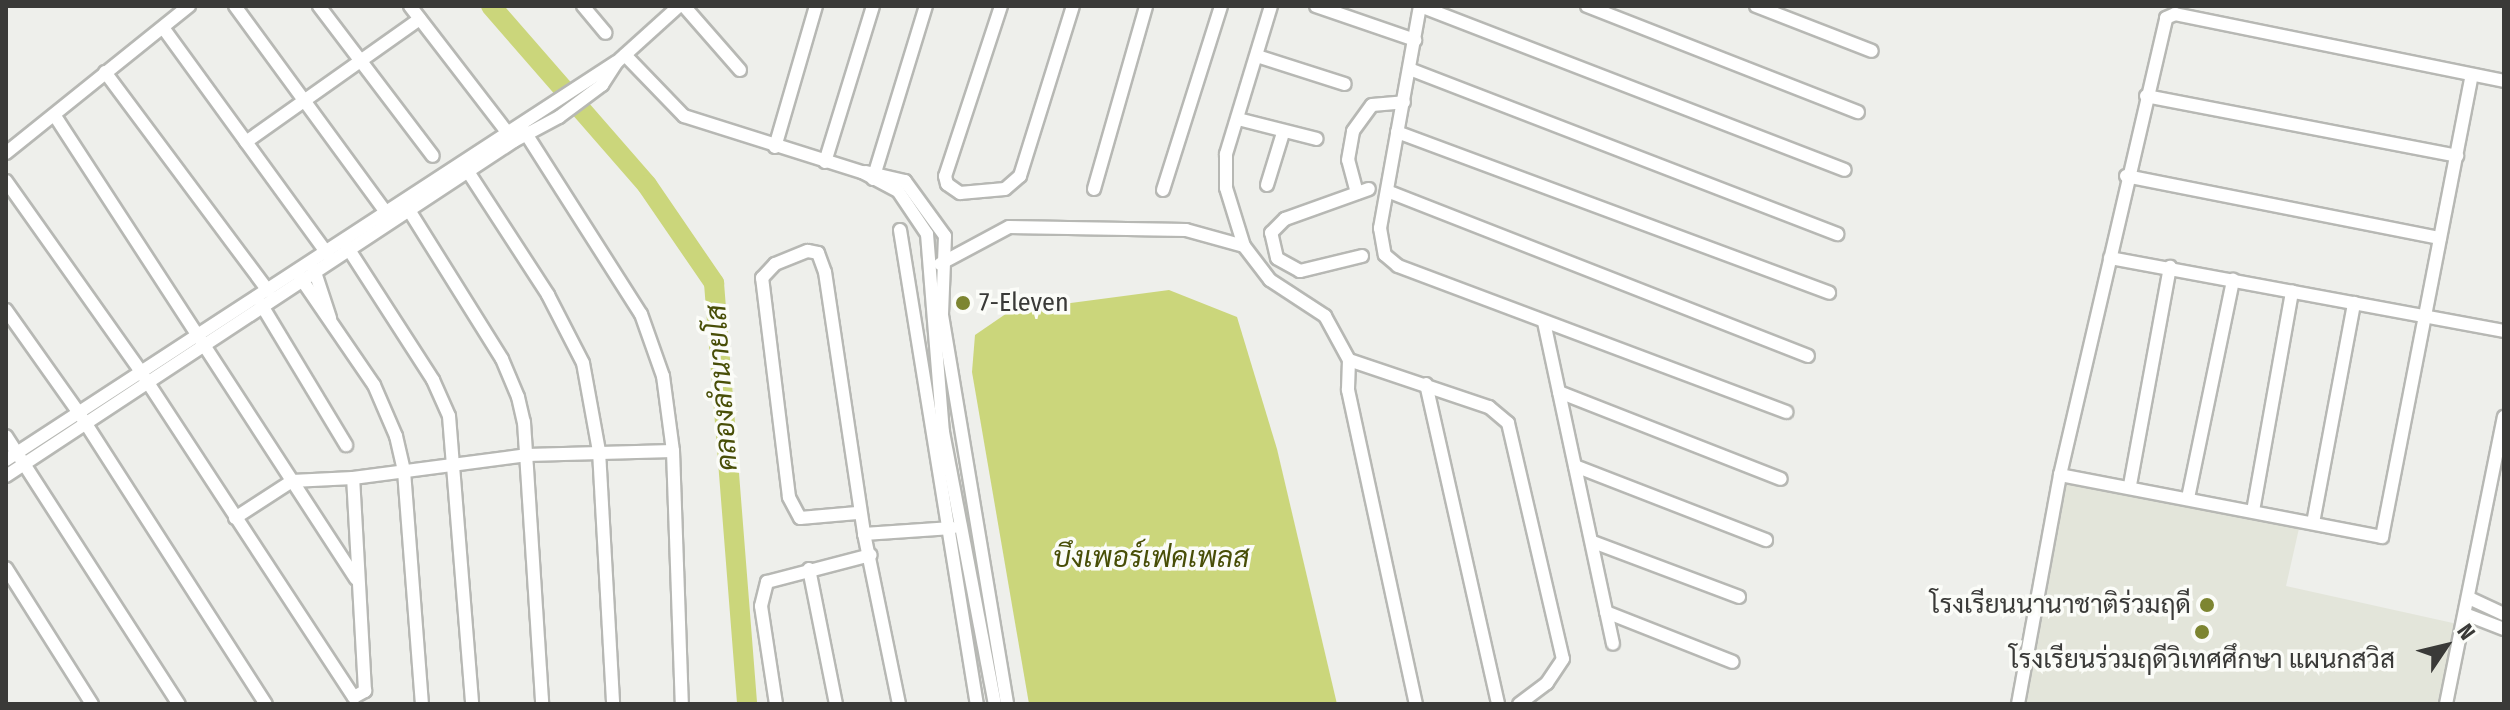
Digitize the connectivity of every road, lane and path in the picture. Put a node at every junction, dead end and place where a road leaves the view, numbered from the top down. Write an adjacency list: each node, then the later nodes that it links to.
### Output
1 (189, 6): 20 (street)
2 (235, 6): 34 (street)
3 (319, 6): 26 (street)
4 (410, 6): 19 (street)
5 (583, 6): 21 (street)
6 (682, 6): 25 (street); 27 (street)
7 (816, 6): 45 (street)
8 (873, 6): 49 (street)
9 (926, 6): 52 (street)
10 (1001, 6): 11 (street)
11 (1073, 6)
12 (1146, 6): 56 (street)
13 (1221, 6): 57 (street)
14 (1271, 6): 24 (street)
15 (1316, 6): 22 (street)
16 (1420, 6): 22 (street); 51 (street)
17 (1587, 6): 36 (street)
18 (1756, 6): 23 (street)
19 (420, 19): 26 (street); 40 (street)
20 (164, 29): 29 (street); 44 (street)
21 (606, 33)
22 (1415, 40): 28 (street)
23 (1872, 51)
24 (1257, 56): 32 (street); 38 (street)
25 (621, 58): 39 (street); 39 (street); 45 (street)
26 (361, 62): 34 (street); 47 (street)
27 (740, 70)
28 (1412, 70): 35 (street); 63 (street)
29 (105, 72): 37 (street); 78 (street)
30 (2472, 76): 31 (street); 33 (street); 48 (street)
31 (2504, 81)
32 (1345, 84)
33 (2146, 96): 48 (street); 53 (street)
34 (305, 102): 44 (street); 61 (street)
35 (1404, 102): 41 (street); 68 (street)
36 (1858, 112)
37 (55, 116): 46 (street); 85 (street)
38 (1238, 119): 42 (street); 65 (street)
39 (523, 130): 40 (street); 50 (street); 97 (street)
40 (507, 132): 50 (street)
41 (1397, 132): 58 (street); 77 (street)
42 (1283, 133): 43 (street); 55 (street)
43 (1317, 139)
44 (246, 142): 67 (street)
45 (775, 147): 49 (street)
46 (6, 153)
47 (433, 156)
48 (2457, 156): 64 (street)
49 (825, 162): 52 (street)
50 (465, 167): 60 (street); 96 (street)
51 (1844, 170)
52 (870, 174): 59 (street)
53 (2126, 176): 64 (street); 69 (street)
54 (6, 181): 88 (street)
55 (1267, 185)
56 (1094, 189)
57 (1163, 190)
58 (1387, 191): 83 (street); 86 (street)
59 (908, 192): 70 (street); 72 (street)
60 (407, 207): 61 (street); 66 (street); 99 (street)
61 (387, 214): 66 (street)
62 (900, 230): 117 (street)
63 (1837, 234)
64 (2440, 238): 81 (street)
65 (1244, 246): 70 (street); 87 (street)
66 (346, 247): 67 (street); 73 (street); 102 (street)
67 (327, 253): 73 (street)
68 (1362, 256)
69 (2110, 258): 71 (street); 105 (street)
70 (946, 261): 72 (street); 116 (street)
71 (2170, 267): 75 (street); 110 (street)
72 (929, 268): 116 (street)
73 (314, 269): 74 (street); 82 (street)
74 (300, 278): 78 (street); 82 (street)
75 (2233, 280): 76 (street); 111 (street)
76 (2292, 291): 79 (street); 112 (street)
77 (1829, 293)
78 (263, 299): 85 (street); 95 (street)
79 (2354, 303): 81 (street); 115 (street)
80 (6, 310): 92 (street)
81 (2425, 316): 84 (street); 115 (street)
82 (330, 318): 104 (street)
83 (1544, 322): 90 (street); 91 (street)
84 (2504, 331)
85 (203, 340): 88 (street); 109 (street)
86 (1808, 356)
87 (1349, 360): 89 (street); 147 (street)
88 (144, 378): 92 (street); 114 (street)
89 (1426, 384): 148 (street); 149 (street)
90 (1559, 392): 103 (street); 108 (street)
91 (1787, 412)
92 (82, 418): 98 (street); 101 (street); 135 (street)
93 (2504, 422): 126 (street)
94 (6, 436): 98 (street)
95 (346, 445)
96 (599, 451): 97 (street); 99 (street); 139 (street)
97 (673, 451): 140 (street)
98 (18, 452): 100 (street); 101 (street)
99 (527, 455): 102 (street); 138 (street)
100 (6, 460)
101 (25, 464): 106 (street); 134 (street)
102 (456, 465): 104 (street); 137 (street)
103 (1575, 466): 119 (street); 120 (street)
104 (404, 471): 107 (street); 136 (street)
105 (2060, 475): 110 (street); 150 (street)
106 (6, 476)
107 (353, 478): 109 (street); 124 (street)
108 (1781, 479)
109 (292, 481): 114 (street); 124 (street)
110 (2130, 485): 111 (street)
111 (2188, 498): 112 (street)
112 (2253, 511): 115 (street)
113 (857, 513): 113 (street); 118 (street)
114 (235, 518): 124 (street)
115 (2313, 523)
116 (969, 525): 117 (street); 145 (street); 146 (street)
117 (945, 530): 118 (street); 144 (street)
118 (864, 534): 121 (street)
119 (1766, 540)
120 (1593, 542): 125 (street); 127 (street)
121 (871, 555): 123 (street); 143 (street)
122 (6, 568): 133 (street)
123 (809, 569): 141 (street); 142 (street)
124 (356, 579)
125 (1739, 597)
126 (2469, 598): 128 (street); 129 (street)
127 (1606, 612): 131 (street); 132 (street)
128 (2465, 614): 130 (street); 151 (street)
129 (2504, 614)
130 (2504, 629)
131 (1613, 644)
132 (1733, 662)
133 (92, 704)
134 (179, 704)
135 (266, 704)
136 (422, 704)
137 (472, 704)
138 (542, 704)
139 (613, 704)
140 (682, 704)
141 (776, 704)
142 (836, 704)
143 (899, 704)
144 (977, 704)
145 (995, 704)
146 (1007, 704)
147 (1416, 704)
148 (1498, 704)
149 (1519, 704)
150 (2018, 704)
151 (2446, 704)

